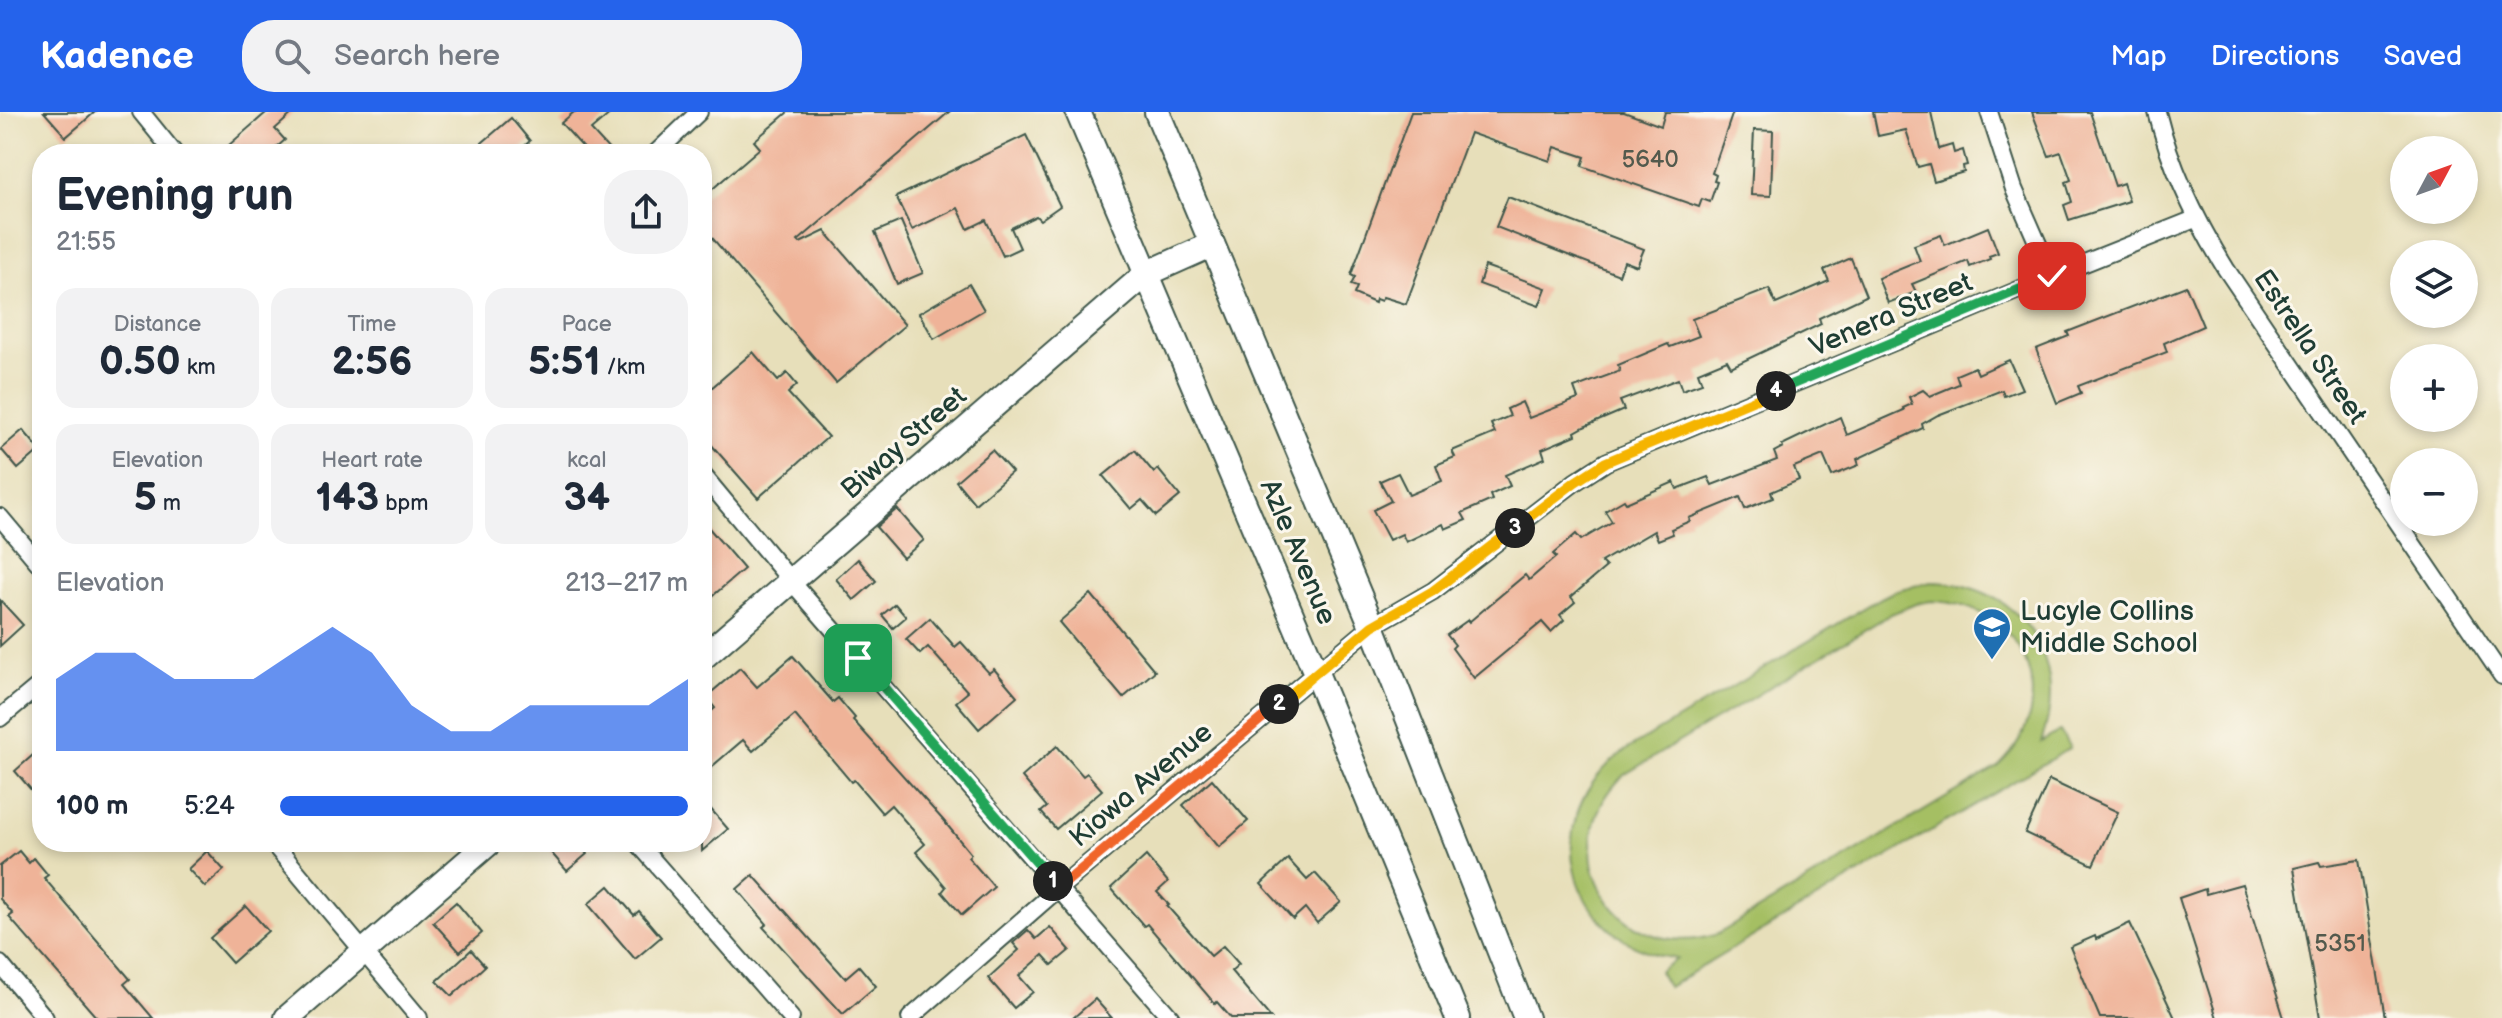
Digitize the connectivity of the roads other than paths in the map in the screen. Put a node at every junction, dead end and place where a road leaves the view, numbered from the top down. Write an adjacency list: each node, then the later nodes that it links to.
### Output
1 (141, 112): 7 (street)
2 (699, 112): 8 (street)
3 (1078, 112): 11 (main road, Azle Avenue)
4 (1157, 112): 10 (main road, Azle Avenue)
5 (1989, 112): 12 (street)
6 (2157, 112): 9 (street, Estrella Street)
7 (167, 144)
8 (665, 144)
9 (2195, 219): 12 (street, Venera Street); 20 (street, Estrella Street)
10 (1211, 245): 11 (main road, Biway Street); 17 (main road, Azle Avenue)
11 (1146, 274): 16 (main road, Biway Street); 19 (main road, Azle Avenue)
12 (2052, 276): 17 (street, Venera Street)
13 (712, 486): 16 (street)
14 (0, 517): 15 (street)
15 (32, 555)
16 (791, 581): 18 (main road, Biway Street); 26 (street)
17 (1372, 626): 19 (street, Kiowa Avenue); 36 (main road, Azle Avenue)
18 (712, 649)
19 (1316, 673): 26 (street, Kiowa Avenue); 35 (main road, Azle Avenue)
20 (2502, 676)
21 (32, 691): 22 (street)
22 (0, 718)
23 (280, 852): 27 (street)
24 (478, 852): 27 (main road)
25 (646, 852): 32 (street)
26 (1059, 888): 33 (street, Kiowa Avenue); 34 (street)
27 (363, 951): 30 (main road); 31 (street)
28 (0, 964): 29 (street)
29 (45, 1018)
30 (287, 1018)
31 (419, 1018)
32 (791, 1018)
33 (910, 1018)
34 (1171, 1018)
35 (1458, 1018)
36 (1526, 1018)

